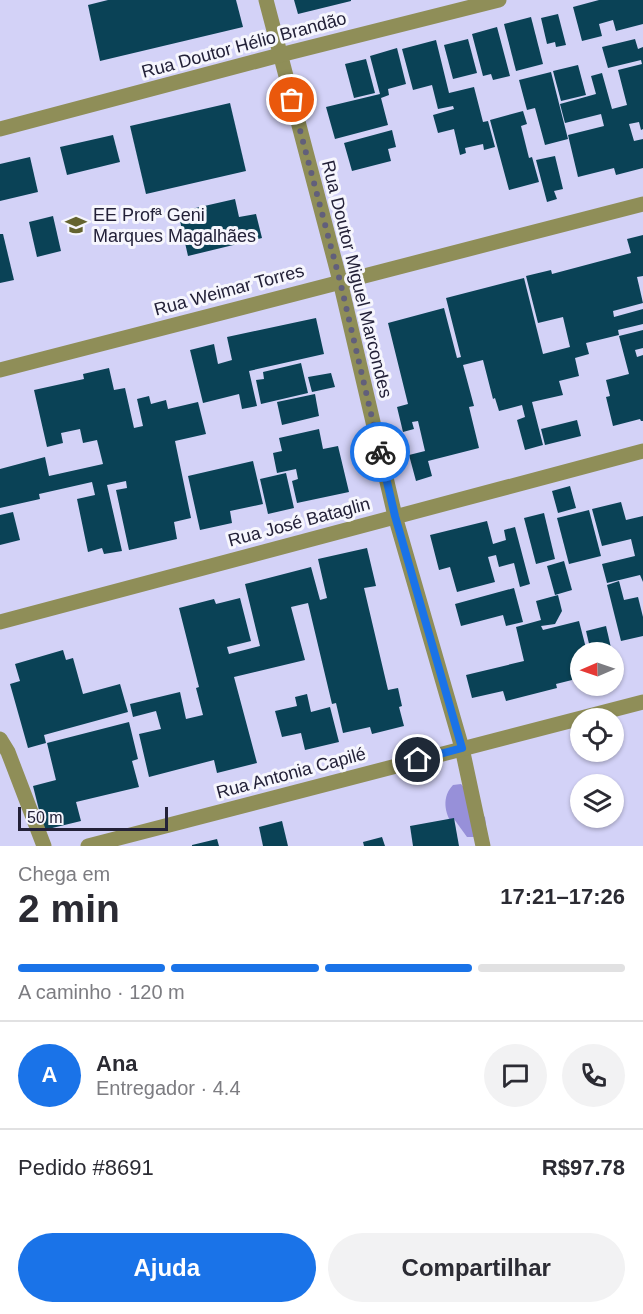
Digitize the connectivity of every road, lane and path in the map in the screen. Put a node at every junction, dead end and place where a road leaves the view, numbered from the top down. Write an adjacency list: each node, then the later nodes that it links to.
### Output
1 (266, 0): 3 (street, Rua Doutor Miguel Marcondes)
2 (499, 0): 3 (street, Rua Doutor Hélio Brandão)
3 (280, 55): 4 (street, Rua Doutor Hélio Brandão); 6 (street, Rua Doutor Miguel Marcondes)
4 (0, 129)
5 (643, 204): 6 (street, Rua Weimar Torres)
6 (340, 281): 7 (street, Rua Weimar Torres); 9 (street, Rua Doutor Miguel Marcondes)
7 (0, 370)
8 (643, 450): 9 (street, Rua José Bataglin)
9 (395, 516): 10 (street, Rua José Bataglin); 13 (street, Rua Doutor Miguel Marcondes)
10 (0, 622)
11 (643, 702): 13 (street, Rua Antonia Capilé)
12 (2, 747): 14 (street)
13 (462, 748): 15 (street, Rua Antonia Capilé); 16 (street, Rua Doutor Miguel Marcondes)
14 (44, 846)
15 (88, 846)
16 (483, 846)

